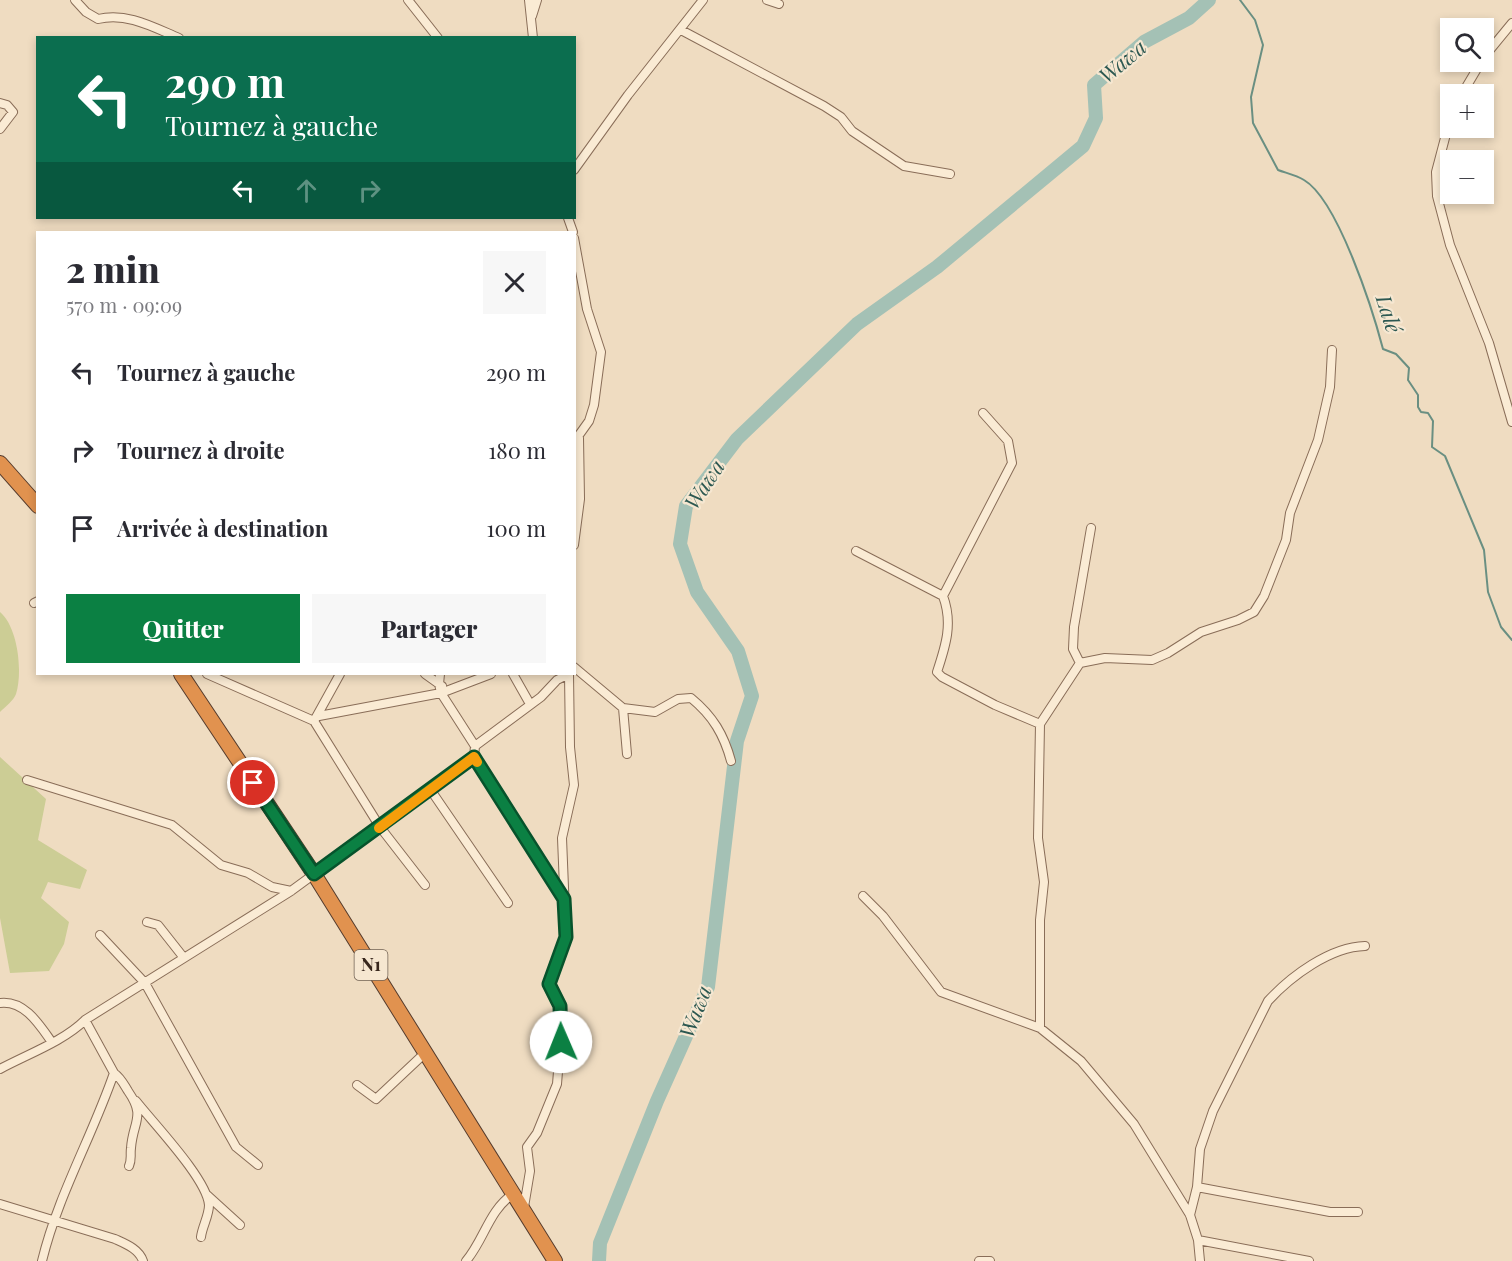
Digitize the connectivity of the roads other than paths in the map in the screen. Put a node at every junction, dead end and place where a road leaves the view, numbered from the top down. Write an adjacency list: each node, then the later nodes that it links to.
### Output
1 (75, 0): 11 (street)
2 (408, 0): 12 (street)
3 (529, 0): 8 (street)
4 (537, 0): 8 (street)
5 (703, 0): 10 (street)
6 (767, 0): 7 (street)
7 (779, 4)
8 (531, 21): 13 (street)
9 (1512, 23): 14 (street)
10 (681, 30): 18 (street); 19 (street)
11 (174, 36)
12 (436, 36)
13 (533, 36)
14 (1494, 45)
15 (0, 103): 16 (street)
16 (0, 129)
17 (1445, 138): 23 (street)
18 (576, 167)
19 (950, 174)
20 (576, 249): 24 (street)
21 (1332, 350): 32 (street)
22 (983, 413): 31 (street)
23 (1512, 422)
24 (577, 440): 28 (street)
25 (0, 463): 26 (highway)
26 (5, 476): 27 (highway)
27 (36, 504)
28 (576, 526)
29 (1091, 528): 32 (street)
30 (856, 551): 31 (street)
31 (943, 596): 48 (street)
32 (1080, 663): 48 (street)
33 (576, 669): 46 (street)
34 (182, 675): 56 (highway, N1)
35 (210, 675): 47 (street)
36 (339, 675): 47 (street)
37 (426, 675): 43 (street)
38 (440, 675): 43 (street)
39 (488, 675): 44 (street)
40 (514, 675): 45 (street)
41 (567, 675): 45 (street)
42 (569, 675): 60 (street)
43 (439, 684): 44 (street)
44 (444, 692): 47 (street); 49 (street)
45 (530, 704): 49 (street)
46 (623, 708): 50 (street); 52 (street)
47 (317, 718): 55 (street)
48 (1040, 724): 69 (street)
49 (475, 746): 51 (street)
50 (627, 754)
51 (474, 757): 54 (street); 60 (street)
52 (730, 761)
53 (27, 780): 58 (street)
54 (430, 789): 55 (street); 61 (street)
55 (380, 827): 56 (street); 57 (street)
56 (314, 874): 58 (street); 71 (highway, N1)
57 (425, 885)
58 (291, 891): 65 (street)
59 (863, 896): 69 (street)
60 (564, 899): 82 (street)
61 (508, 903)
62 (147, 922): 65 (street)
63 (100, 934): 66 (street)
64 (1365, 946): 78 (street)
65 (184, 958): 66 (street)
66 (145, 983): 68 (street); 76 (street)
67 (0, 1003): 70 (street)
68 (85, 1020): 70 (street); 73 (street)
69 (1040, 1028): 84 (street)
70 (51, 1041): 72 (street)
71 (425, 1053): 74 (street); 79 (highway, N1)
72 (0, 1069)
73 (114, 1073): 75 (street); 85 (street)
74 (357, 1085)
75 (136, 1101): 77 (street); 80 (street)
76 (258, 1165)
77 (129, 1166)
78 (1197, 1187): 83 (street); 84 (street)
79 (513, 1194): 82 (highway, N1); 91 (street)
80 (207, 1195): 86 (street); 87 (street)
81 (0, 1204): 85 (street)
82 (523, 1209): 92 (highway, N1)
83 (1358, 1212)
84 (1190, 1215): 88 (street)
85 (53, 1221): 89 (street); 90 (street)
86 (240, 1225)
87 (201, 1238)
88 (1198, 1240): 95 (street); 96 (street)
89 (42, 1261)
90 (143, 1261)
91 (466, 1261)
92 (555, 1261)
93 (979, 1261): 94 (street)
94 (990, 1261)
95 (1200, 1261)
96 (1309, 1261)

